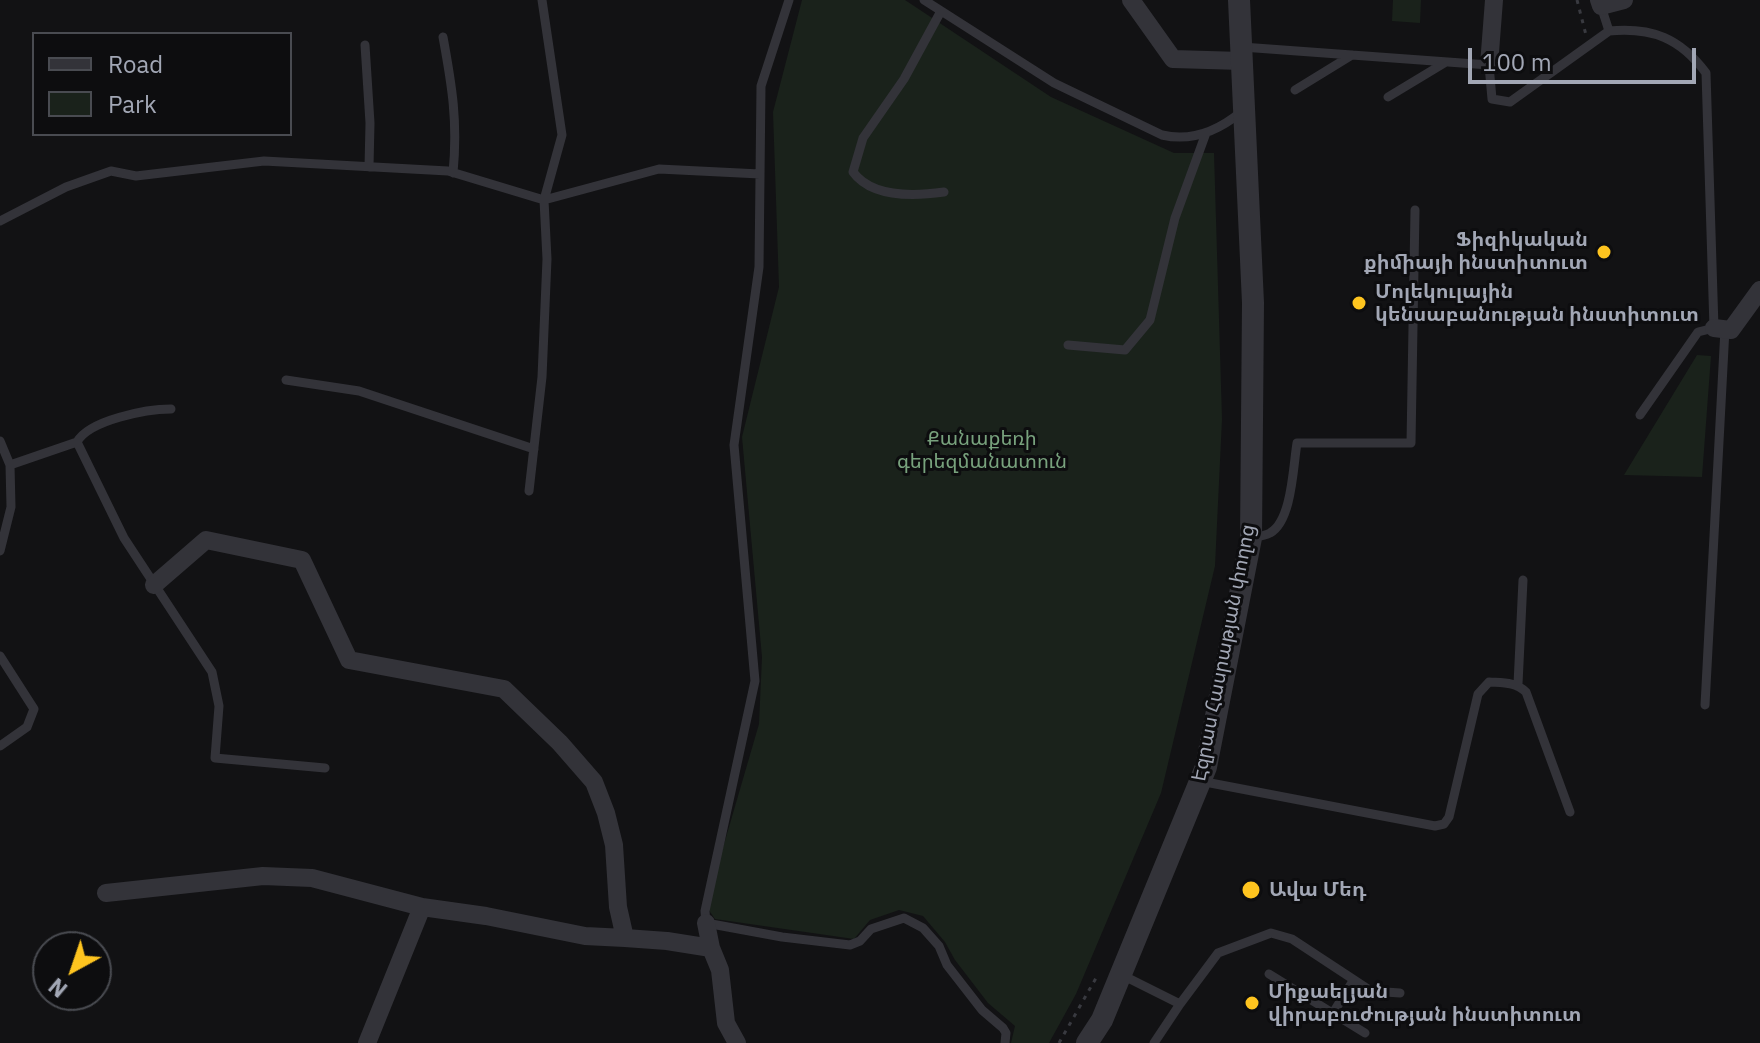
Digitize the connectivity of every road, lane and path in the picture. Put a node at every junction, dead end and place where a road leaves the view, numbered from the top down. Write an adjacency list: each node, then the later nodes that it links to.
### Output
1 (542, 0): 27 (lane)
2 (789, 0): 25 (lane)
3 (924, 0): 10 (lane)
4 (1131, 0): 15 (street)
5 (1242, 0): 15 (street, Էզրաս Հասրաթյան փողոց)
6 (1494, 0): 18 (street)
7 (1577, 0): 14 (path)
8 (1624, 0): 9 (street)
9 (1600, 3): 11 (lane)
10 (941, 11): 22 (lane); 26 (lane)
11 (1609, 31): 14 (lane); 31 (lane)
12 (443, 37): 24 (lane)
13 (365, 45): 23 (lane)
14 (1589, 46): 18 (lane)
15 (1244, 52): 16 (lane); 21 (street, Էզրաս Հասրաթյան փողոց); 41 (street, Էզրաս Հասրաթյան փողոց)
16 (1352, 55): 17 (lane); 19 (lane)
17 (1446, 62): 18 (lane); 20 (lane)
18 (1489, 65)
19 (1295, 90)
20 (1388, 97)
21 (1245, 109): 22 (lane); 41 (street, Էզրաս Հասրաթյան փողոց)
22 (1206, 133): 32 (lane)
23 (369, 167): 24 (lane); 29 (lane)
24 (453, 173): 27 (lane)
25 (760, 174): 27 (lane); 54 (lane)
26 (944, 192)
27 (544, 200): 38 (lane)
28 (1415, 210): 41 (lane)
29 (0, 221)
30 (1760, 290): 31 (street)
31 (1720, 328): 35 (lane); 47 (lane)
32 (1068, 345)
33 (286, 380): 38 (lane)
34 (171, 409): 37 (lane)
35 (1640, 415)
36 (0, 441): 39 (lane)
37 (77, 442): 39 (lane); 44 (lane)
38 (534, 449): 40 (lane)
39 (10, 465): 42 (lane)
40 (529, 491)
41 (1253, 538): 50 (street, Էզրաս Հասրաթյան փողոց)
42 (0, 551)
43 (1523, 580): 46 (lane)
44 (154, 585): 49 (lane); 55 (street)
45 (0, 656): 48 (lane)
46 (1518, 684): 50 (lane); 51 (lane)
47 (1705, 705)
48 (0, 746)
49 (325, 768)
50 (1203, 781): 58 (street, Էզրաս Հասրաթյան փողոց)
51 (1570, 812)
52 (106, 893): 53 (street)
53 (422, 907): 55 (street); 65 (street)
54 (706, 923): 56 (street); 67 (lane)
55 (625, 938): 56 (street)
56 (711, 948): 66 (street)
57 (1269, 974): 63 (lane)
58 (1123, 976): 62 (lane); 69 (street, Էզրաս Հասրաթյան փողոց); 70 (street, Էզրաս Հասրաթյան փողոց)
59 (1096, 978): 68 (path)
60 (1353, 981): 61 (lane); 62 (lane); 63 (lane)
61 (1400, 993)
62 (1180, 1004): 71 (lane)
63 (1333, 1013): 64 (lane)
64 (1365, 1033)
65 (367, 1043)
66 (737, 1043)
67 (1005, 1043)
68 (1059, 1043)
69 (1087, 1043)
70 (1094, 1043)
71 (1154, 1043)

